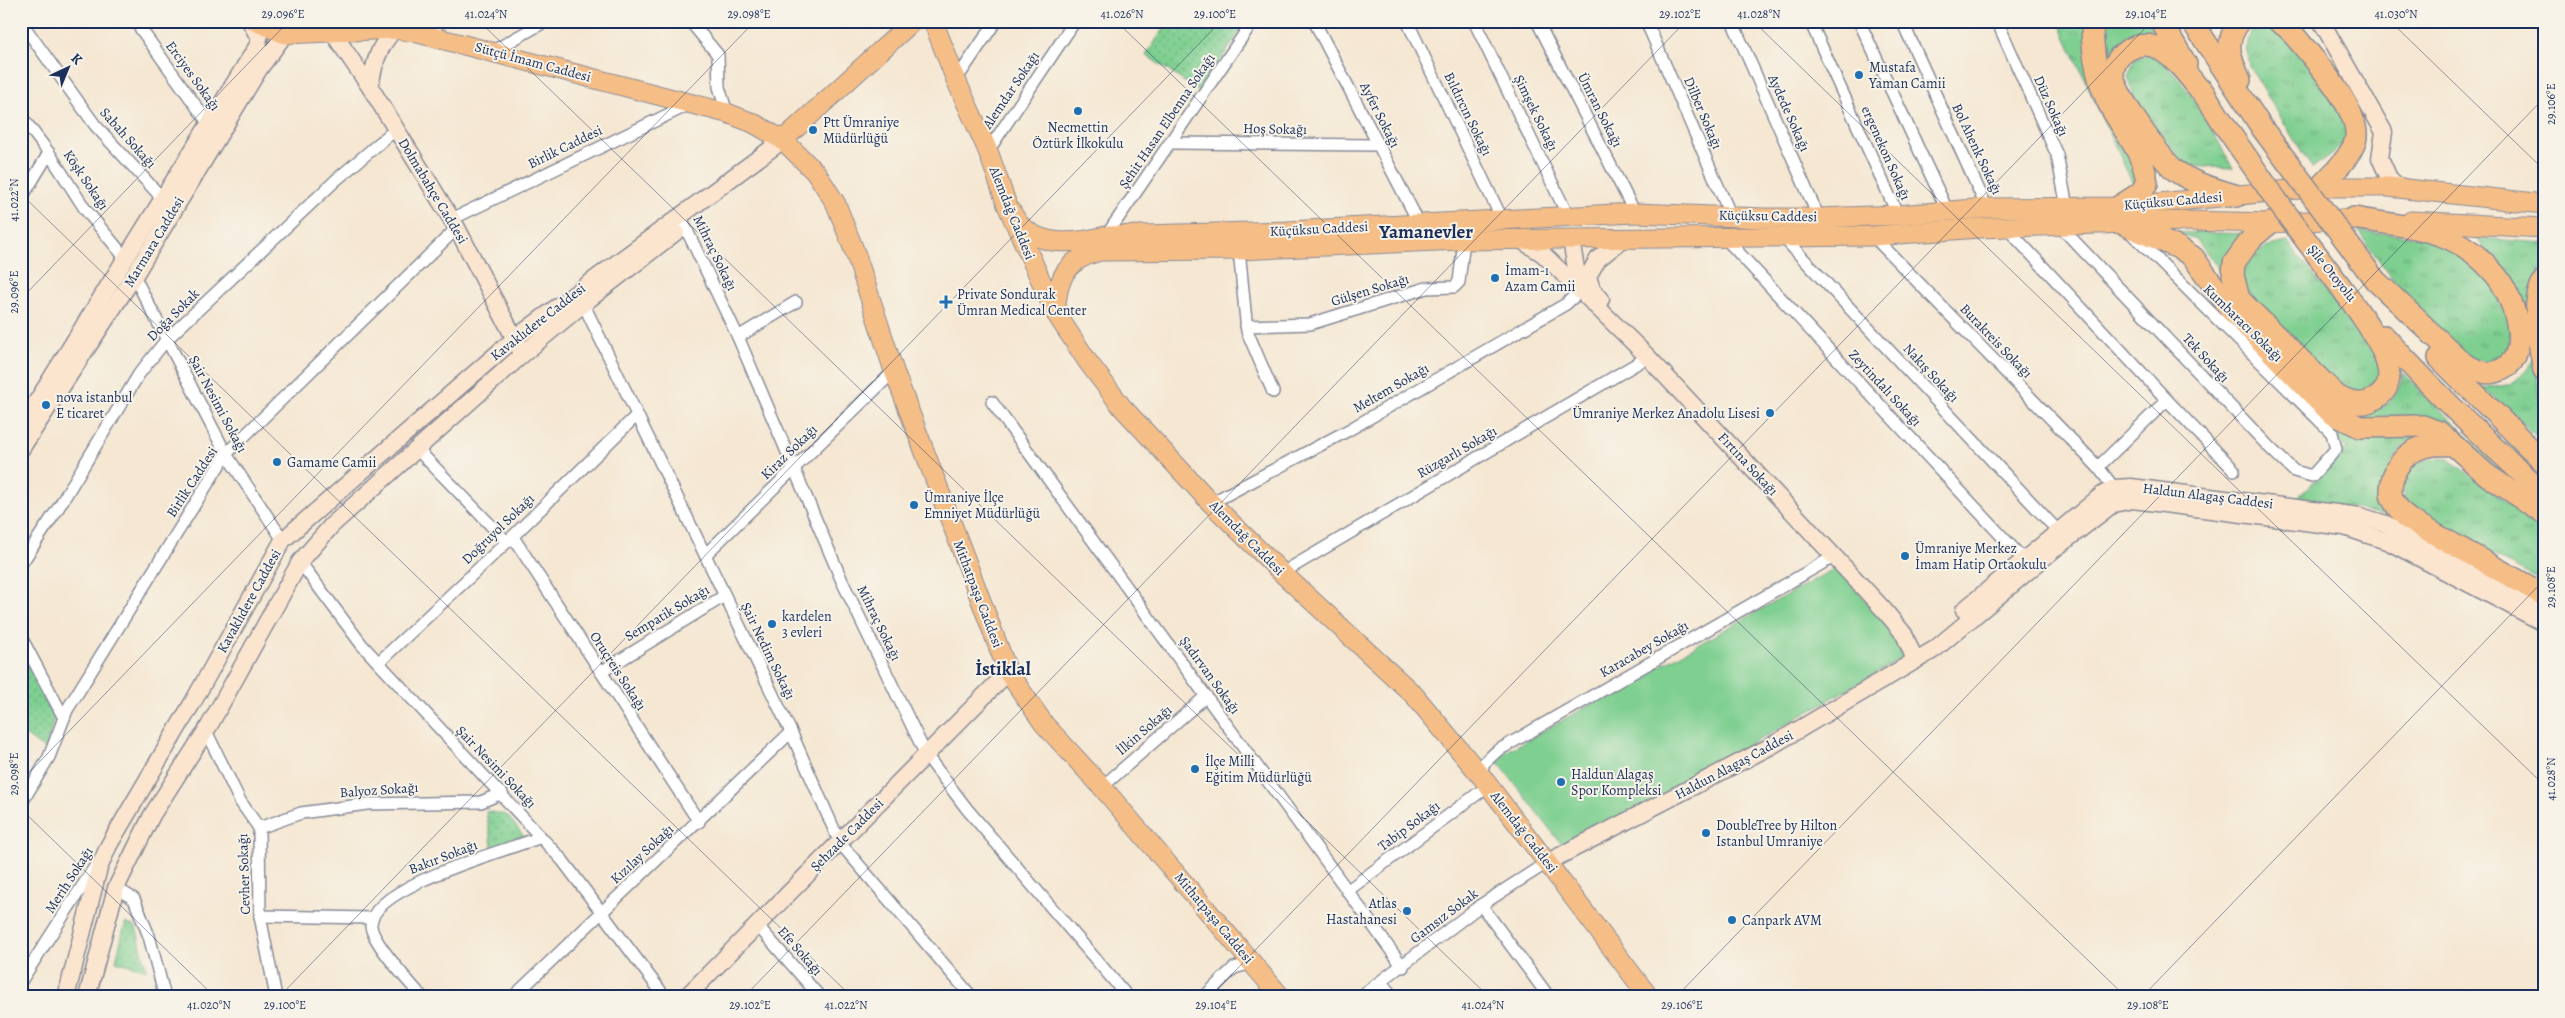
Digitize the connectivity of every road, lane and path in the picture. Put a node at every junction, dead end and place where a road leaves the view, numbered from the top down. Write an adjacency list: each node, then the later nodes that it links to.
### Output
1 (135, 21): 42 (street, Erciyes Sokağı)
2 (250, 21): 42 (street, Marmara Caddesi)
3 (255, 21): 33 (main road, Sütçü İmam Caddesi)
4 (300, 21): 33 (street, Marmara Caddesi)
5 (442, 21): 34 (street)
6 (546, 21): 35 (street)
7 (690, 21): 40 (street)
8 (914, 21): 45 (main road)
9 (933, 21): 36 (main road, Alemdağ Caddesi)
10 (996, 21): 36 (street)
11 (1075, 21): 48 (street, Alemdar Sokağı)
12 (1253, 21): 46 (street, Şehit Hasan Elbenna Sokağı)
13 (1314, 21): 47 (street, Ayfer Sokağı)
14 (1407, 21): 70 (street, Bıldırcın Sokağı)
15 (1474, 21): 67 (street, Şimşek Sokağı)
16 (1537, 21): 61 (street, Ümran Sokağı)
17 (1646, 21): 65 (street, Dilber Sokağı)
18 (1732, 21): 68 (street, Aydede Sokağı)
19 (1810, 21): 63 (street, ergenekon Sokağı)
20 (1859, 21): 60 (street)
21 (1902, 21): 59 (street, Bol Ahenk Sokağı)
22 (1997, 21): 58 (street, Düz Sokağı)
23 (2092, 21): 64 (highway)
24 (2161, 21): 38 (highway, Şile Otoyolu)
25 (2192, 21): 43 (highway, Şile Otoyolu)
26 (2240, 21): 43 (highway)
27 (2278, 21): 51 (highway)
28 (2313, 21): 30 (street)
29 (21, 22): 54 (street, Sabah Sokağı)
30 (2324, 28): 52 (street)
31 (395, 29): 32 (main road, Sütçü İmam Caddesi); 34 (main road, Sütçü İmam Caddesi); 37 (street)
32 (333, 32): 33 (main road, Sütçü İmam Caddesi); 37 (street, Dolmabahçe Caddesi)
33 (285, 34): 89 (street, Marmara Caddesi)
34 (425, 34): 35 (main road, Sütçü İmam Caddesi)
35 (493, 51): 39 (main road, Sütçü İmam Caddesi)
36 (956, 80): 48 (main road, Alemdağ Caddesi)
37 (370, 87): 44 (street, Dolmabahçe Caddesi)
38 (2209, 101): 53 (highway); 93 (highway, Şile Otoyolu, bridge)
39 (691, 103): 40 (main road, Sütçü İmam Caddesi); 72 (street, Birlik Caddesi)
40 (727, 113): 45 (main road, Sütçü İmam Caddesi)
41 (21, 116): 49 (street, Köşk Sokağı)
42 (209, 124): 54 (street, Marmara Caddesi)
43 (2262, 128): 91 (highway, Şile Otoyolu, bridge)
44 (396, 129): 72 (street, Dolmabahçe Caddesi); 100 (street, Doğa Sokak)
45 (783, 140): 50 (main road, Sütçü İmam Caddesi); 71 (street, Kavaklıdere Caddesi)
46 (1172, 143): 47 (street, Hoş Sokağı); 79 (street, Şehit Hasan Elbenna Sokağı)
47 (1378, 145): 78 (street, Ayfer Sokağı)
48 (988, 151): 57 (main road, Alemdağ Caddesi)
49 (49, 153): 55 (street); 88 (street, Köşk Sokağı)
50 (798, 155): 71 (street, Kavaklıdere Caddesi); 105 (main road, Mithatpaşa Caddesi)
51 (2320, 187): 52 (main road, Küçüksu Caddesi); 53 (main road, Küçüksu Caddesi)
52 (2416, 190): 56 (main road, Küçüksu Caddesi)
53 (2237, 196): 64 (main road, Küçüksu Caddesi)
54 (162, 198): 88 (street, Marmara Caddesi)
55 (21, 199)
56 (2544, 204)
57 (1007, 205): 79 (main road, Küçüksu Caddesi); 97 (main road, Alemdağ Caddesi)
58 (2067, 207): 59 (main road, Küçüksu Caddesi); 64 (main road, Küçüksu Caddesi)
59 (1987, 208): 60 (main road, Küçüksu Caddesi)
60 (1948, 212): 63 (main road, Küçüksu Caddesi); 77 (street)
61 (1636, 213): 62 (main road, Küçüksu Caddesi); 65 (main road, Küçüksu Caddesi)
62 (1609, 215): 67 (main road, Küçüksu Caddesi); 86 (main road)
63 (1898, 215): 68 (main road, Küçüksu Caddesi)
64 (2119, 215): 73 (main road, Küçüksu Caddesi); 74 (main road, Küçüksu Caddesi); 111 (highway); 114 (street, Kumbaracı Sokağı)
65 (1731, 216): 68 (main road, Küçüksu Caddesi)
66 (1546, 218): 67 (main road, Küçüksu Caddesi); 70 (main road, Küçüksu Caddesi); 86 (main road)
67 (1569, 218): 86 (main road)
68 (1819, 218)
69 (2354, 218): 73 (main road, Küçüksu Caddesi); 76 (main road, Küçüksu Caddesi); 91 (highway)
70 (1502, 219): 78 (main road, Küçüksu Caddesi)
71 (683, 220): 95 (street, Kavaklıdere Caddesi); 99 (street, Mihraç Sokağı)
72 (455, 223): 101 (street, Dolmabahçe Caddesi); 115 (street, Birlik Caddesi)
73 (2270, 224): 93 (highway)
74 (2059, 225): 75 (main road, Küçüksu Caddesi); 114 (street, Tek Sokağı)
75 (2006, 227): 77 (main road, Küçüksu Caddesi); 107 (street)
76 (2544, 228)
77 (1954, 230): 80 (main road, Küçüksu Caddesi)
78 (1420, 232): 79 (main road, Küçüksu Caddesi); 85 (main road, Küçüksu Caddesi); 87 (main road, Küçüksu Caddesi)
79 (1106, 236)
80 (1873, 236): 81 (main road, Küçüksu Caddesi); 117 (street, Burakreis Sokağı)
81 (1783, 237): 84 (main road, Küçüksu Caddesi); 124 (street, Nakış Sokağı)
82 (1519, 239): 85 (main road, Küçüksu Caddesi); 86 (main road, Küçüksu Caddesi); 90 (street, Fırtına Sokağı)
83 (1623, 239): 84 (main road, Küçüksu Caddesi); 86 (main road, Küçüksu Caddesi); 103 (street)
84 (1726, 239): 129 (street, Zeytindalı Sokağı)
85 (1464, 240): 98 (street, Gülşen Sokağı)
86 (1571, 240): 90 (street); 94 (street)
87 (1239, 250): 97 (main road, Küçüksu Caddesi); 98 (street)
88 (127, 260): 89 (street); 110 (street, Marmara Caddesi)
89 (134, 276): 100 (street, Şair Nesimi Sokağı); 113 (street, Marmara Caddesi)
90 (1567, 278): 94 (street, Fırtına Sokağı)
91 (2375, 280): 116 (highway, Şile Otoyolu)
92 (2544, 280): 104 (highway)
93 (2341, 286): 121 (highway, Şile Otoyolu)
94 (1580, 290): 103 (street, Fırtına Sokağı); 122 (street, Meltem Sokağı)
95 (580, 297): 101 (street, Kavaklıdere Caddesi); 102 (street, Kavaklıdere Caddesi); 109 (street, Şair Nedim Sokağı)
96 (796, 302): 99 (street)
97 (1055, 312): 122 (main road, Alemdağ Caddesi)
98 (1246, 326): 106 (street)
99 (738, 337): 118 (street, Mihraç Sokağı)
100 (167, 339): 115 (street, Şair Nesimi Sokağı); 131 (street, Doğa Sokak)
101 (514, 339): 102 (street, Dolmabahçe Caddesi); 125 (street, Kavaklıdere Caddesi)
102 (523, 354): 112 (street, Kavaklıdere Caddesi)
103 (1648, 357): 128 (street, Fırtına Sokağı); 132 (street, Rüzgarlı Sokağı)
104 (2544, 370)
105 (894, 371): 118 (street, Kiraz Sokağı); 141 (main road, Mithatpaşa Caddesi)
106 (1273, 392)
107 (2167, 400): 117 (street); 119 (street)
108 (992, 402): 142 (street, Şadırvan Sokağı)
109 (637, 415): 126 (street, Doğruyol Sokağı); 127 (street, Şair Nedim Sokağı)
110 (21, 427)
111 (2453, 445): 123 (highway); 133 (highway)
112 (416, 448): 126 (street, Oruçreis Sokağı); 130 (street, Kavaklıdere Caddesi)
113 (21, 449)
114 (2336, 449)
115 (226, 454): 125 (street, Şair Nesimi Sokağı); 143 (street, Birlik Caddesi)
116 (2544, 462)
117 (2098, 467): 120 (street, Burakreis Sokağı)
118 (793, 469): 127 (street, Kiraz Sokağı); 146 (street, Mihraç Sokağı)
119 (2234, 470)
120 (2114, 488): 124 (street, Haldun Alagaş Caddesi); 135 (street, Haldun Alagaş Caddesi)
121 (2544, 493)
122 (1211, 503): 132 (main road, Alemdağ Caddesi)
123 (2544, 513)
124 (2057, 530): 129 (street, Haldun Alagaş Caddesi)
125 (284, 540): 130 (street); 155 (street, Kavaklıdere Caddesi)
126 (510, 540): 139 (street, Doğruyol Sokağı); 140 (street, Oruçreis Sokağı)
127 (705, 555): 134 (street, Şair Nedim Sokağı)
128 (1835, 556): 138 (street, Fırtına Sokağı); 147 (street, Karacabey Sokağı)
129 (2023, 559): 138 (street, Haldun Alagaş Caddesi)
130 (300, 562): 139 (street, Şair Nesimi Sokağı); 144 (street, Kavaklıdere Caddesi)
131 (21, 564)
132 (1282, 573): 147 (main road, Alemdağ Caddesi)
133 (2544, 594)
134 (724, 596): 140 (street, Sempatik Sokağı); 145 (street, Şair Nedim Sokağı)
135 (2544, 608)
136 (2544, 623): 138 (street, Haldun Alagaş Caddesi)
137 (21, 637): 143 (street)
138 (1915, 660): 157 (street, Haldun Alagaş Caddesi)
139 (379, 662): 149 (street, Şair Nesimi Sokağı)
140 (601, 672): 151 (street, Oruçreis Sokağı)
141 (1008, 672): 146 (street, Şehzade Caddesi); 148 (main road, Mithatpaşa Caddesi)
142 (1206, 696): 148 (street, İlkin Sokağı); 160 (street, Şadırvan Sokağı)
143 (64, 718): 150 (street, Birlik Caddesi)
144 (206, 731): 152 (street, Cevher Sokağı); 156 (street, Kavaklıdere Caddesi)
145 (791, 732): 151 (street, Kızılay Sokağı); 154 (street, Şair Nedim Sokağı)
146 (926, 755): 154 (street, Şehzade Caddesi); 180 (street, Mihraç Sokağı)
147 (1485, 781): 157 (main road, Alemdağ Caddesi); 160 (street, Tabip Sokağı)
148 (1102, 787): 166 (main road, Mithatpaşa Caddesi)
149 (502, 793): 152 (street, Balyoz Sokağı); 153 (street, Şair Nesimi Sokağı)
150 (21, 804)
151 (699, 822): 162 (street, Kızılay Sokağı)
152 (259, 828): 163 (street, Cevher Sokağı)
153 (541, 837): 162 (street, Şair Nesimi Sokağı); 164 (street, Bakır Sokağı)
154 (840, 843): 165 (street, Şehzade Caddesi); 179 (street, Şair Nedim Sokağı)
155 (109, 844): 156 (street); 158 (street, Kavaklıdere Caddesi); 168 (street, Merih Sokağı)
156 (132, 855): 159 (street, Kavaklıdere Caddesi)
157 (1548, 862): 161 (street, Gamsız Sokak); 186 (main road, Alemdağ Caddesi)
158 (95, 885): 159 (street); 170 (street, Kavaklıdere Caddesi)
159 (116, 888): 171 (street, Kavaklıdere Caddesi); 172 (street)
160 (1347, 890): 167 (street, Şadırvan Sokağı)
161 (1482, 905): 167 (street, Gamsız Sokak); 185 (street)
162 (601, 912): 175 (street, Kızılay Sokağı); 176 (street, Şair Nesimi Sokağı)
163 (260, 916): 164 (street); 173 (street, Cevher Sokağı)
164 (372, 918): 174 (street)
165 (758, 926): 177 (street, Şehzade Caddesi); 178 (street, Efe Sokağı)
166 (1252, 963): 181 (street); 182 (main road, Mithatpaşa Caddesi)
167 (1402, 966): 169 (street, Gamsız Sokak)
168 (21, 981)
169 (1381, 982): 183 (street, Gamsız Sokak); 184 (street)
170 (66, 997)
171 (87, 997)
172 (165, 997)
173 (276, 997)
174 (422, 997)
175 (513, 997)
176 (665, 997)
177 (686, 997)
178 (820, 997)
179 (972, 997)
180 (1128, 997)
181 (1204, 997)
182 (1281, 997)
183 (1360, 997)
184 (1393, 997)
185 (1549, 997)
186 (1649, 997)

